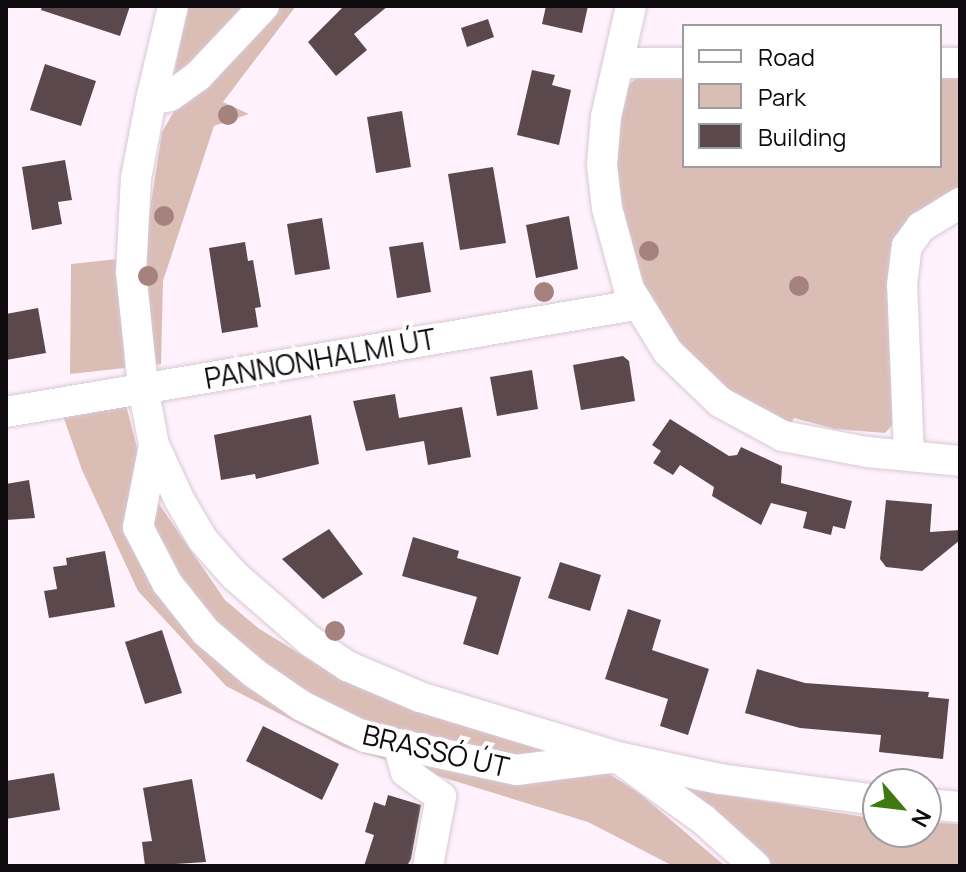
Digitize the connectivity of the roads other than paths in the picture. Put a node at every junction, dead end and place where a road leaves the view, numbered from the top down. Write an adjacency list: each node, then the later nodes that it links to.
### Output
1 (173, 6): 6 (street, BRASSÓ ÚT)
2 (264, 6): 6 (street)
3 (631, 6): 4 (street)
4 (619, 63): 5 (street); 8 (street)
5 (682, 63)
6 (151, 100): 9 (street, BRASSÓ ÚT)
7 (960, 203): 12 (street)
8 (635, 305): 9 (street, PANNONHALMI ÚT); 12 (street)
9 (143, 387): 10 (street, PANNONHALMI ÚT); 11 (street, BRASSÓ ÚT)
10 (6, 412)
11 (154, 445): 14 (street, BRASSÓ ÚT); 15 (street, BRASSÓ ÚT)
12 (909, 456): 13 (street)
13 (960, 461)
14 (398, 744): 15 (street, BRASSÓ ÚT); 17 (street)
15 (617, 757): 16 (street); 18 (street, BRASSÓ ÚT)
16 (862, 798)
17 (428, 866)
18 (755, 866)

